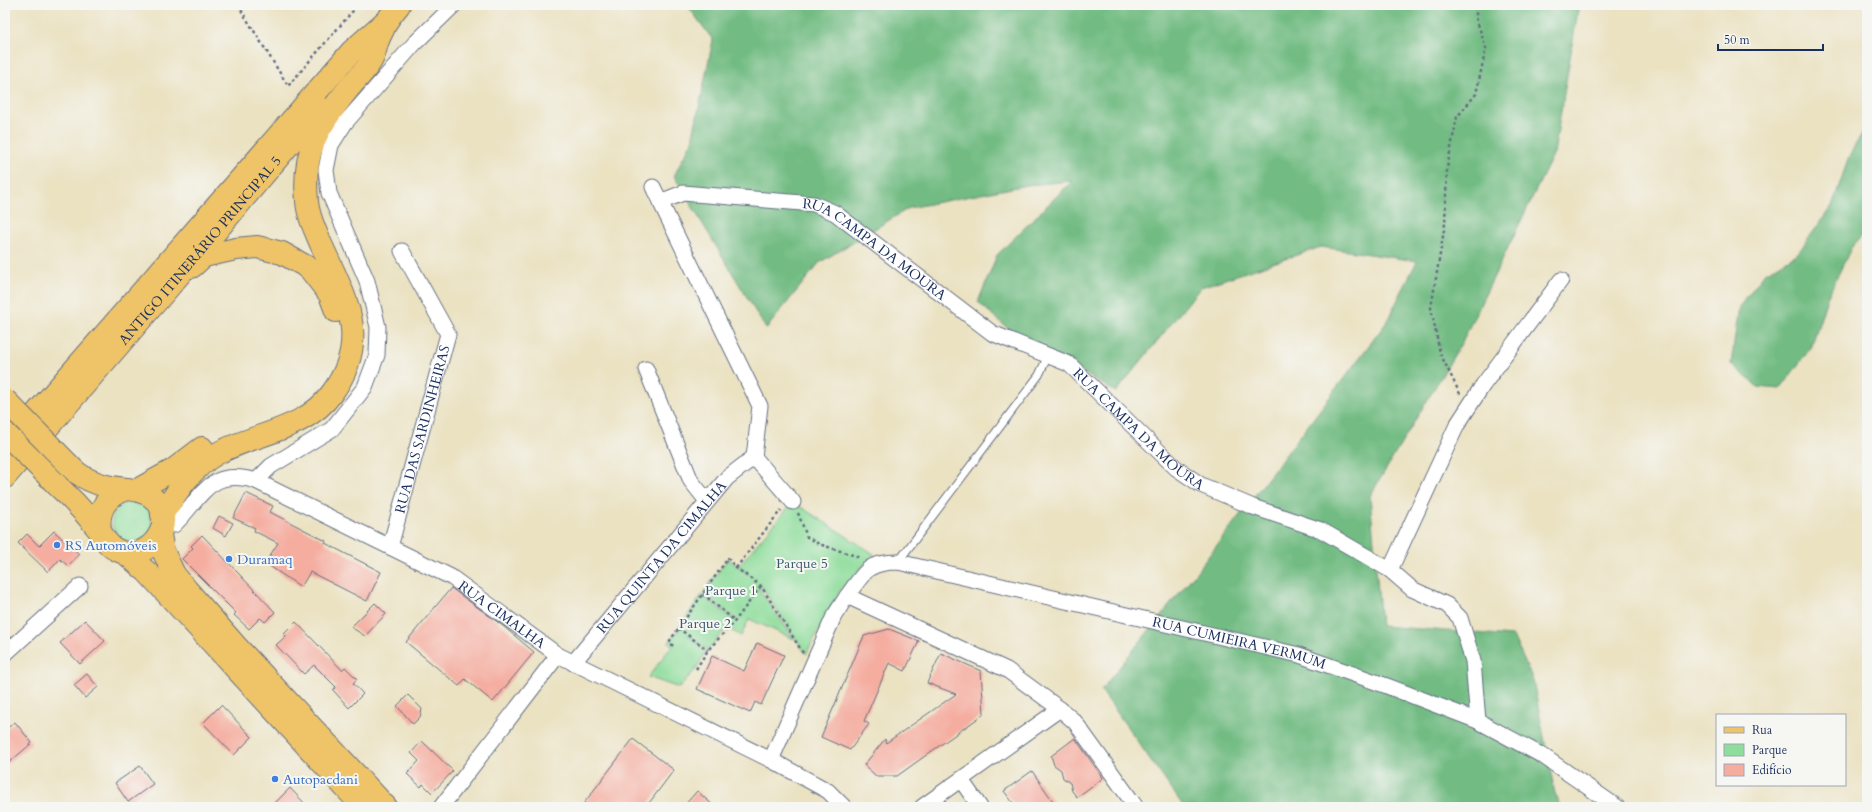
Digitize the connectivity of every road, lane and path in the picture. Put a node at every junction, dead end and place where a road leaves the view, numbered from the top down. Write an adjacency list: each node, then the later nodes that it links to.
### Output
1 (238, 5): 2 (path)
2 (358, 5)
3 (454, 5): 20 (street)
4 (1476, 5): 15 (path)
5 (393, 12): 6 (main road, ANTIGO ITINERÁRIO PRINCIPAL 5); 17 (main road, ANTIGO ITINERÁRIO PRINCIPAL 5)
6 (378, 40): 11 (main road, ANTIGO ITINERÁRIO PRINCIPAL 5); 24 (main road)
7 (653, 187): 8 (street)
8 (660, 202): 12 (street, RUA CAMPA DA MOURA); 18 (street)
9 (402, 251): 26 (street, RUA DAS SARDINHEIRAS)
10 (1561, 280): 15 (street)
11 (169, 288): 19 (main road, ANTIGO ITINERÁRIO PRINCIPAL 5); 21 (main road)
12 (1048, 356): 28 (lane); 31 (street, RUA CAMPA DA MOURA)
13 (646, 369): 23 (street)
14 (5, 400): 21 (main road, bridge)
15 (1467, 409): 31 (street)
16 (5, 433): 25 (main road, bridge)
17 (5, 449)
18 (754, 457): 22 (street); 23 (street, RUA QUINTA DA CIMALHA)
19 (5, 477)
20 (256, 481): 24 (street, RUA CIMALHA); 26 (street, RUA CIMALHA)
21 (132, 490): 24 (main road); 25 (main road)
22 (792, 500): 29 (path); 30 (path)
23 (707, 501): 42 (street, RUA QUINTA DA CIMALHA)
24 (162, 525): 27 (main road); 50 (main road)
25 (100, 531): 27 (main road)
26 (390, 547): 41 (street, RUA CIMALHA)
27 (125, 553): 49 (main road)
28 (898, 562): 30 (street, RUA CUMIEIRA VERMUM); 46 (street, RUA CUMIEIRA VERMUM)
29 (736, 568): 33 (path); 34 (path)
30 (870, 568): 35 (street)
31 (1390, 570): 46 (street, RUA CAMPA DA MOURA)
32 (80, 586): 40 (street)
33 (761, 586): 36 (path); 44 (path)
34 (703, 594): 36 (path); 37 (path)
35 (847, 596): 44 (street); 45 (street)
36 (735, 621): 39 (path)
37 (678, 628): 38 (path); 39 (path)
38 (672, 646)
39 (708, 650): 43 (path)
40 (5, 654)
41 (558, 655): 42 (street, RUA CIMALHA); 51 (street)
42 (573, 663): 47 (street, RUA CIMALHA)
43 (696, 669)
44 (813, 669): 47 (street)
45 (1060, 709): 48 (street); 55 (street)
46 (1478, 721): 56 (street, RUA CUMIEIRA VERMUM)
47 (771, 760): 52 (street, RUA CIMALHA)
48 (961, 780): 53 (street); 54 (street)
49 (363, 807)
50 (386, 807)
51 (441, 807)
52 (844, 807)
53 (922, 807)
54 (980, 807)
55 (1136, 807)
56 (1617, 807)

